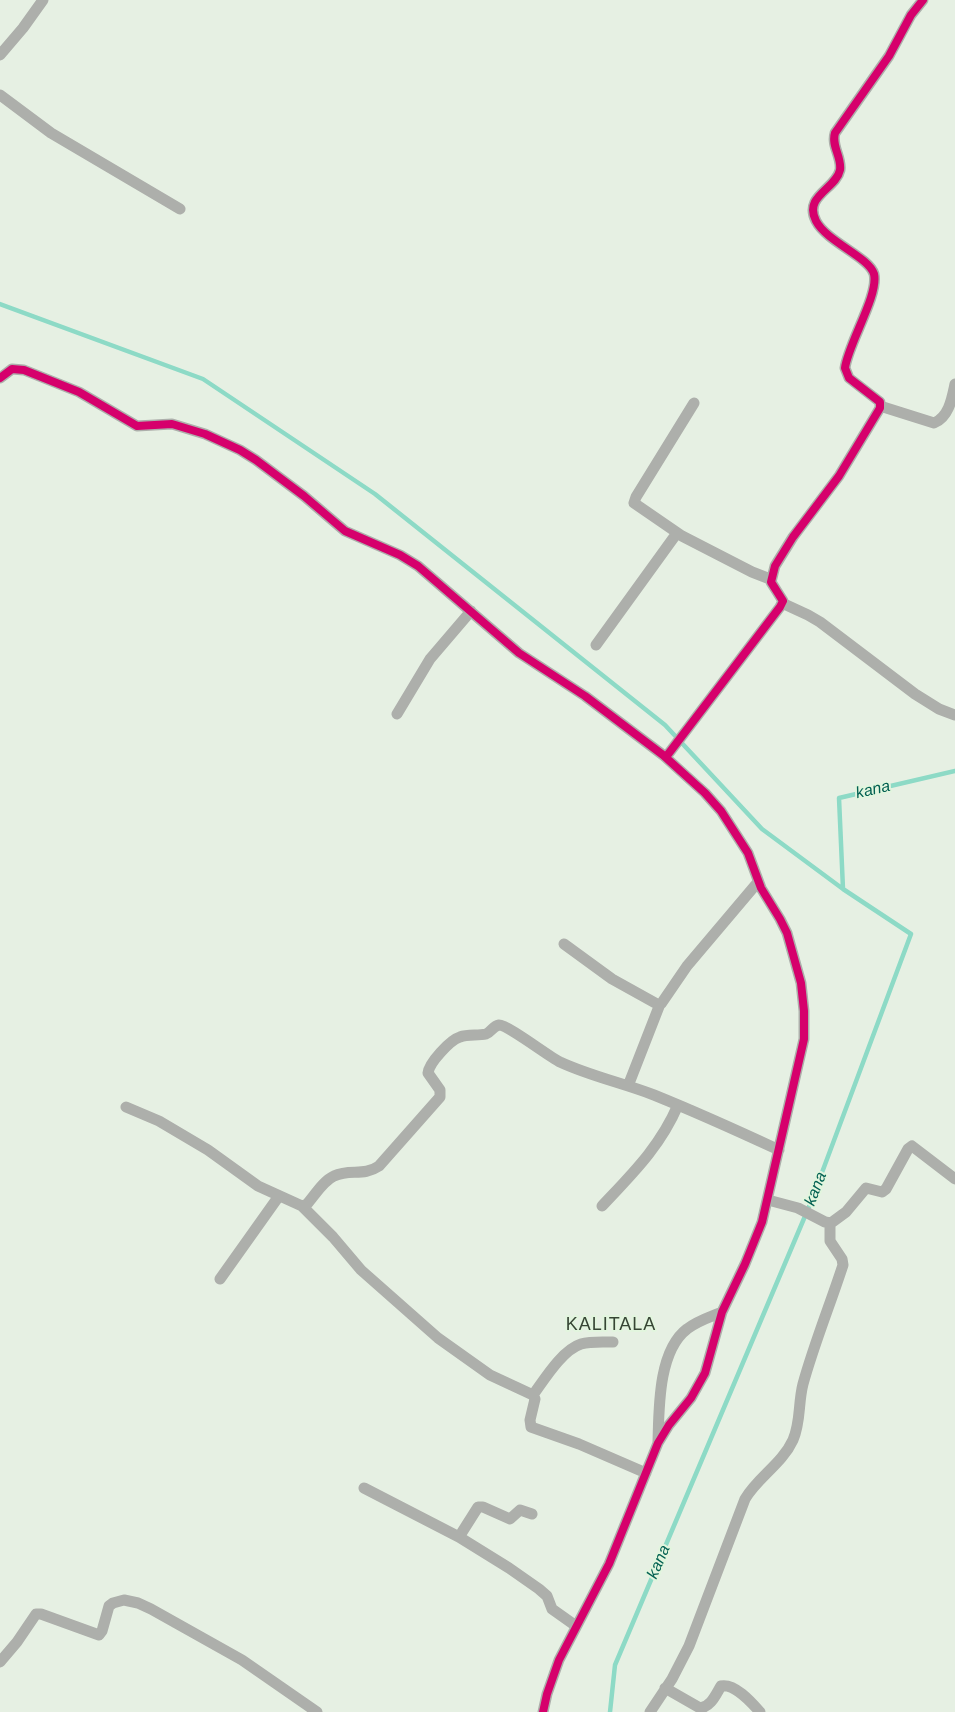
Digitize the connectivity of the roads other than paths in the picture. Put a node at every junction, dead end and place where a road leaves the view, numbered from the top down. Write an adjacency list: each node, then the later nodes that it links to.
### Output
1 (43, 0): 3 (street)
2 (923, 0): 9 (street)
3 (0, 55)
4 (0, 95): 5 (street)
5 (180, 209)
6 (0, 378): 13 (street)
7 (955, 384): 9 (street)
8 (694, 403): 10 (street)
9 (880, 406): 11 (street)
10 (676, 533): 11 (street); 14 (street)
11 (770, 579): 12 (street)
12 (782, 604): 16 (street); 17 (street)
13 (471, 611): 15 (street); 17 (street)
14 (596, 645)
15 (397, 714)
16 (955, 715)
17 (666, 758): 18 (street)
18 (758, 882): 20 (street); 24 (street)
19 (564, 944): 20 (street)
20 (660, 1004): 21 (street)
21 (628, 1086): 22 (street); 28 (street)
22 (678, 1105): 24 (street); 29 (street)
23 (126, 1107): 26 (street)
24 (779, 1150): 27 (street)
25 (955, 1180): 30 (street)
26 (279, 1196): 28 (street); 31 (street)
27 (768, 1200): 30 (street); 32 (street)
28 (302, 1206): 34 (street)
29 (602, 1206)
30 (827, 1222): 42 (street)
31 (220, 1279)
32 (722, 1312): 35 (street); 35 (street)
33 (613, 1342): 34 (street)
34 (533, 1395): 36 (street)
35 (658, 1443): 36 (street)
36 (646, 1473): 40 (street)
37 (364, 1488): 39 (street)
38 (532, 1514): 39 (street)
39 (459, 1537): 40 (street)
40 (576, 1626): 44 (street)
41 (0, 1662): 43 (street)
42 (665, 1688): 45 (street); 46 (street)
43 (317, 1712)
44 (543, 1712)
45 (650, 1712)
46 (760, 1712)

